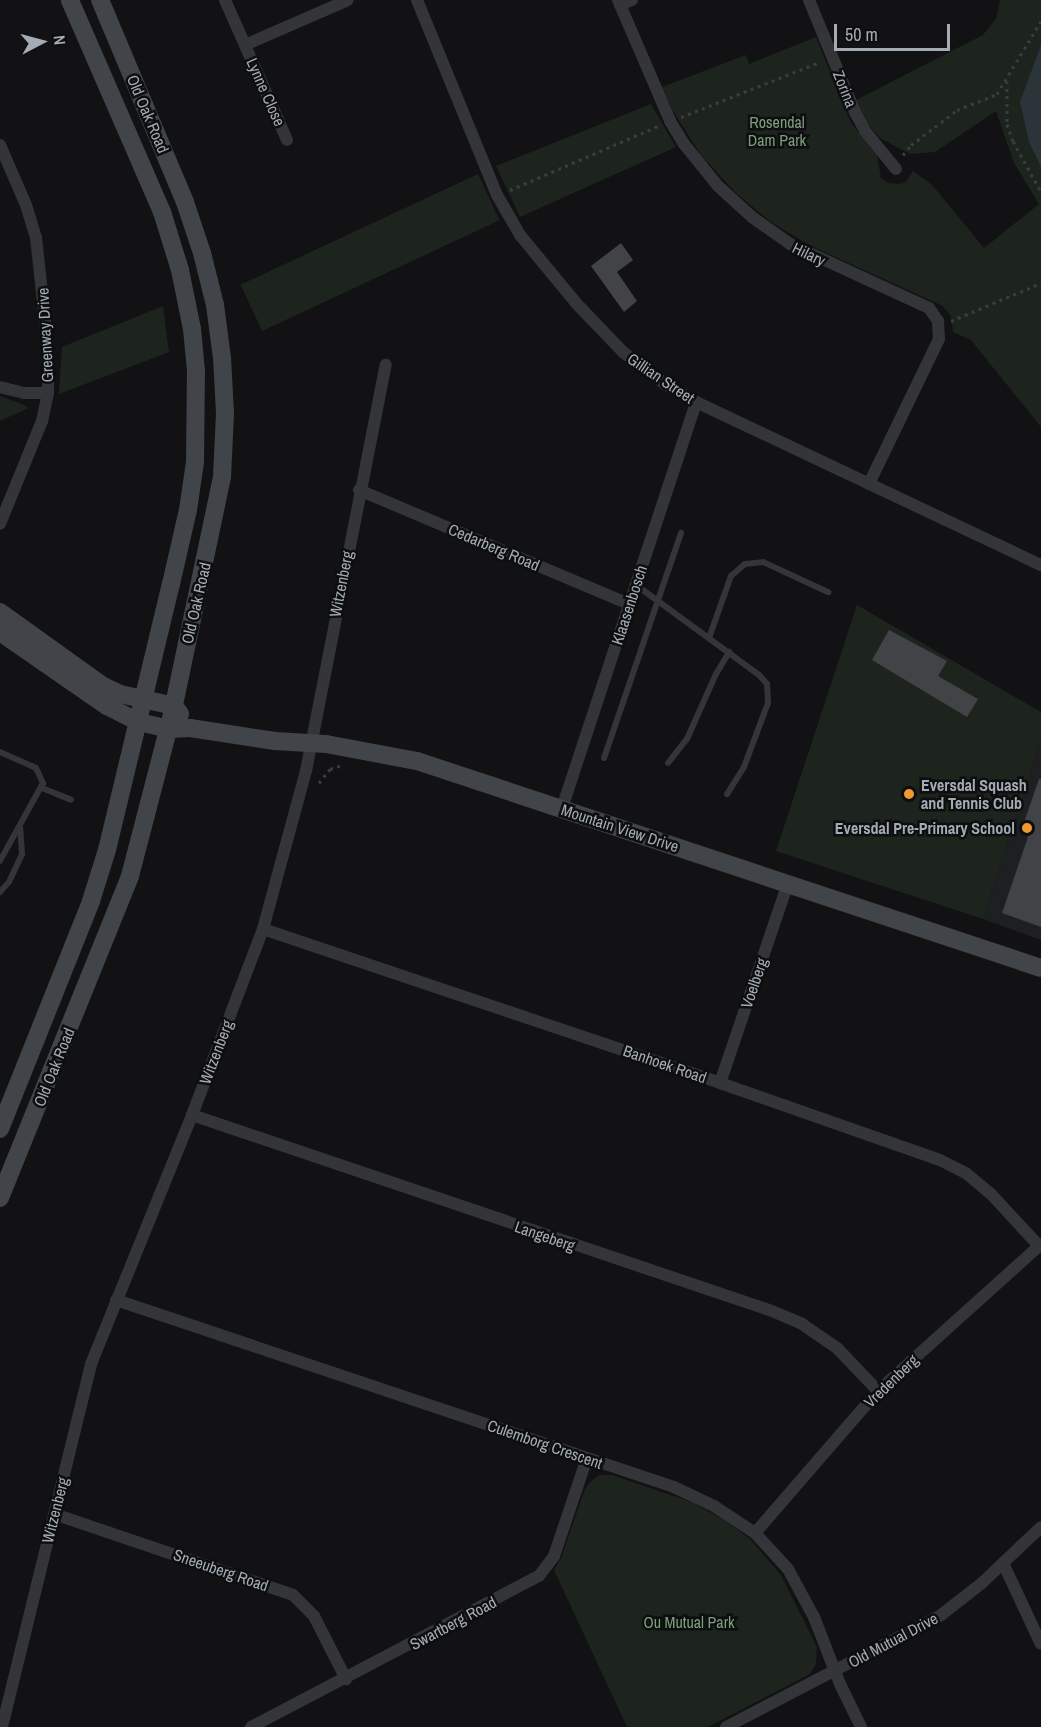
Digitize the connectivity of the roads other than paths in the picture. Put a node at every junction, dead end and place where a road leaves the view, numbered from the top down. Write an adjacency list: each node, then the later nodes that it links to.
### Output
1 (70, 0): 30 (main road, Old Oak Road)
2 (100, 0): 31 (main road, Old Oak Road)
3 (225, 0): 9 (street, Lynne Close)
4 (348, 0): 9 (street, Lynne Close)
5 (417, 0): 16 (street, Gillian Street)
6 (632, 0): 8 (street)
7 (809, 0): 12 (street, Zorina)
8 (619, 2): 17 (street, Hilary)
9 (245, 45): 10 (street, Lynne Close)
10 (287, 140)
11 (0, 145): 15 (street, Greenway Drive)
12 (896, 169)
13 (386, 365): 18 (street, Witzenberg)
14 (0, 387): 15 (street)
15 (48, 393): 19 (street, Greenway Drive)
16 (696, 402): 17 (street, Gillian Street); 22 (street, Klaasenbosch)
17 (869, 484): 21 (street, Gillian Street)
18 (359, 490): 25 (street, Cedarberg Road); 35 (street, Witzenberg)
19 (0, 524)
20 (681, 533): 24 (lane)
21 (1041, 564)
22 (636, 585): 24 (lane); 25 (street, Klaasenbosch)
23 (828, 592): 28 (lane)
24 (658, 600): 28 (lane); 37 (lane)
25 (629, 604): 42 (street, Klaasenbosch)
26 (0, 612): 30 (main road)
27 (0, 632): 32 (main road, Mountain View Drive)
28 (709, 638): 29 (lane)
29 (729, 652): 38 (lane); 40 (lane)
30 (145, 698): 31 (main road); 32 (main road, Old Oak Road)
31 (174, 706): 33 (main road); 34 (main road, Old Oak Road)
32 (139, 722): 34 (main road, Mountain View Drive); 51 (main road, Old Oak Road)
33 (190, 728): 34 (main road, Mountain View Drive); 35 (main road, Mountain View Drive)
34 (169, 729): 52 (main road, Old Oak Road)
35 (310, 743): 42 (main road, Mountain View Drive); 47 (street, Witzenberg)
36 (0, 752): 39 (lane)
37 (604, 758)
38 (668, 764)
39 (42, 788): 41 (lane); 43 (lane)
40 (727, 794)
41 (71, 800)
42 (562, 808): 45 (main road, Mountain View Drive)
43 (20, 828): 44 (lane); 46 (lane)
44 (0, 861)
45 (788, 883): 48 (main road, Mountain View Drive); 49 (street, Voelberg)
46 (0, 892)
47 (263, 929): 49 (street, Banhoek Road); 50 (street, Witzenberg)
48 (1041, 968)
49 (720, 1083): 53 (street, Banhoek Road)
50 (192, 1115): 54 (street, Witzenberg); 55 (street, Langeberg)
51 (0, 1129)
52 (0, 1198)
53 (1040, 1245): 55 (street, Vredenberg)
54 (116, 1300): 56 (street, Culemborg Crescent); 57 (street, Witzenberg)
55 (878, 1391): 59 (street, Vredenberg)
56 (586, 1458): 59 (street, Culemborg Crescent); 63 (street, Swartberg Road)
57 (54, 1514): 63 (street, Sneeuberg Road); 64 (street, Witzenberg)
58 (1041, 1527): 60 (street, Old Mutual Drive)
59 (755, 1533): 62 (street, Culemborg Crescent)
60 (1003, 1563): 61 (street); 62 (street, Old Mutual Drive)
61 (1041, 1644)
62 (835, 1671): 66 (street, Old Mutual Drive); 67 (street, Culemborg Crescent)
63 (346, 1679): 65 (street, Swartberg Road)
64 (2, 1727)
65 (252, 1727)
66 (726, 1727)
67 (861, 1727)

